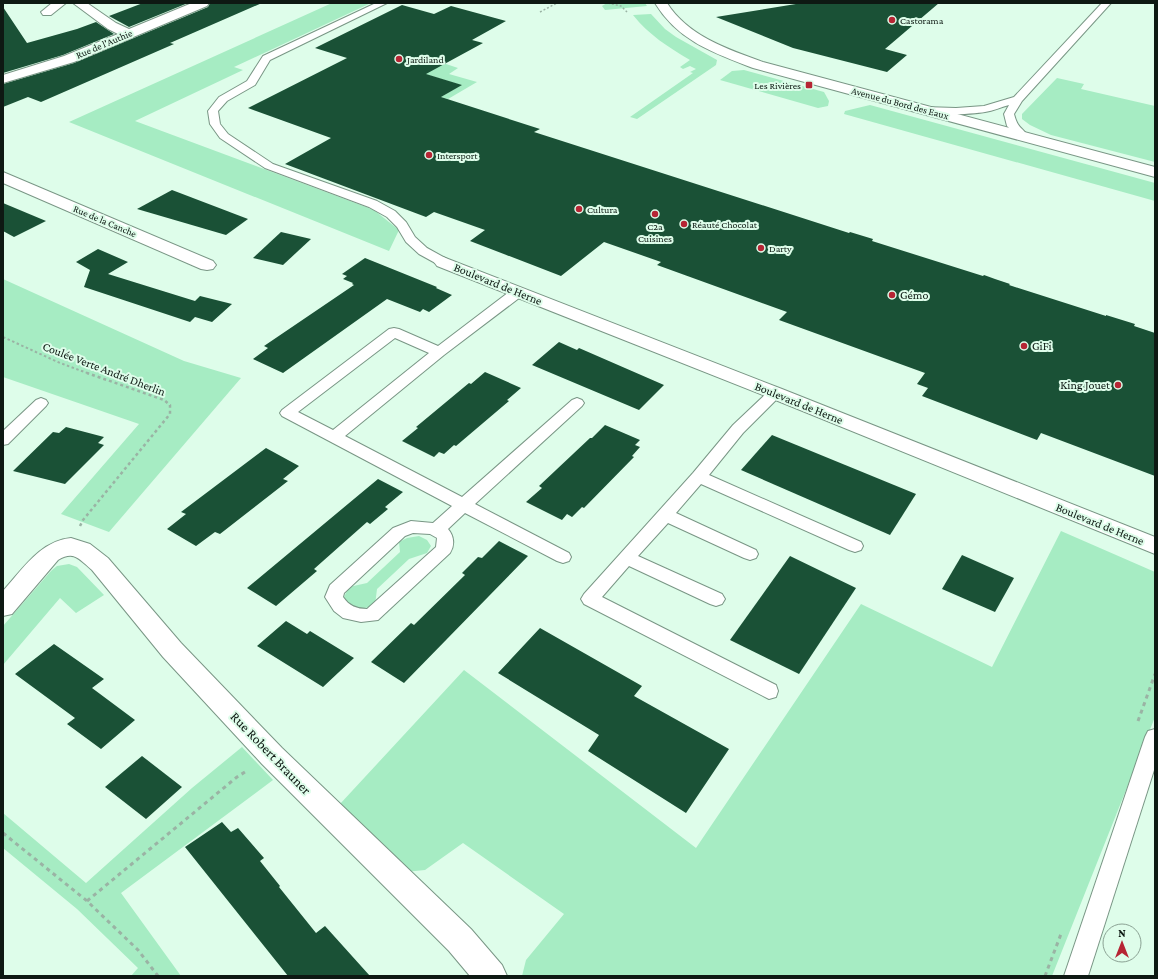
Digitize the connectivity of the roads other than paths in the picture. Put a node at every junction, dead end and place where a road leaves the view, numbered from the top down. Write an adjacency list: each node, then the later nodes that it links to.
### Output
1 (60, 3): 7 (street)
2 (79, 3): 8 (street)
3 (203, 3): 8 (street, Rue de l'Authie)
4 (383, 3): 15 (lane)
5 (661, 3): 11 (street, Avenue du Bord des Eaux)
6 (1107, 3): 10 (lane)
7 (48, 12)
8 (129, 34): 9 (street, Rue de l'Authie)
9 (3, 79)
10 (1018, 99): 11 (lane); 12 (lane)
11 (924, 110): 12 (street, Avenue du Bord des Eaux)
12 (1024, 137): 13 (street, Avenue du Bord des Eaux)
13 (1155, 172)
14 (3, 177): 16 (street, Rue de la Canche)
15 (443, 262): 17 (street, Boulevard de Herne)
16 (206, 265)
17 (518, 292): 18 (lane); 19 (street, Boulevard de Herne)
18 (438, 352): 22 (lane); 22 (lane)
19 (775, 393): 24 (lane); 29 (street, Boulevard de Herne)
20 (42, 403): 23 (lane)
21 (577, 403): 25 (lane)
22 (334, 437): 25 (lane)
23 (3, 440)
24 (700, 477): 26 (lane); 28 (lane)
25 (464, 504): 27 (lane); 31 (lane)
26 (666, 515): 30 (lane); 32 (lane)
27 (436, 530): 27 (lane)
28 (855, 546)
29 (1155, 546)
30 (750, 554)
31 (563, 556)
32 (627, 558): 33 (lane); 35 (lane)
33 (716, 599)
34 (3, 606): 37 (street, Rue Robert Brauner)
35 (769, 692)
36 (1155, 737): 38 (lane)
37 (491, 976)
38 (1076, 976)

